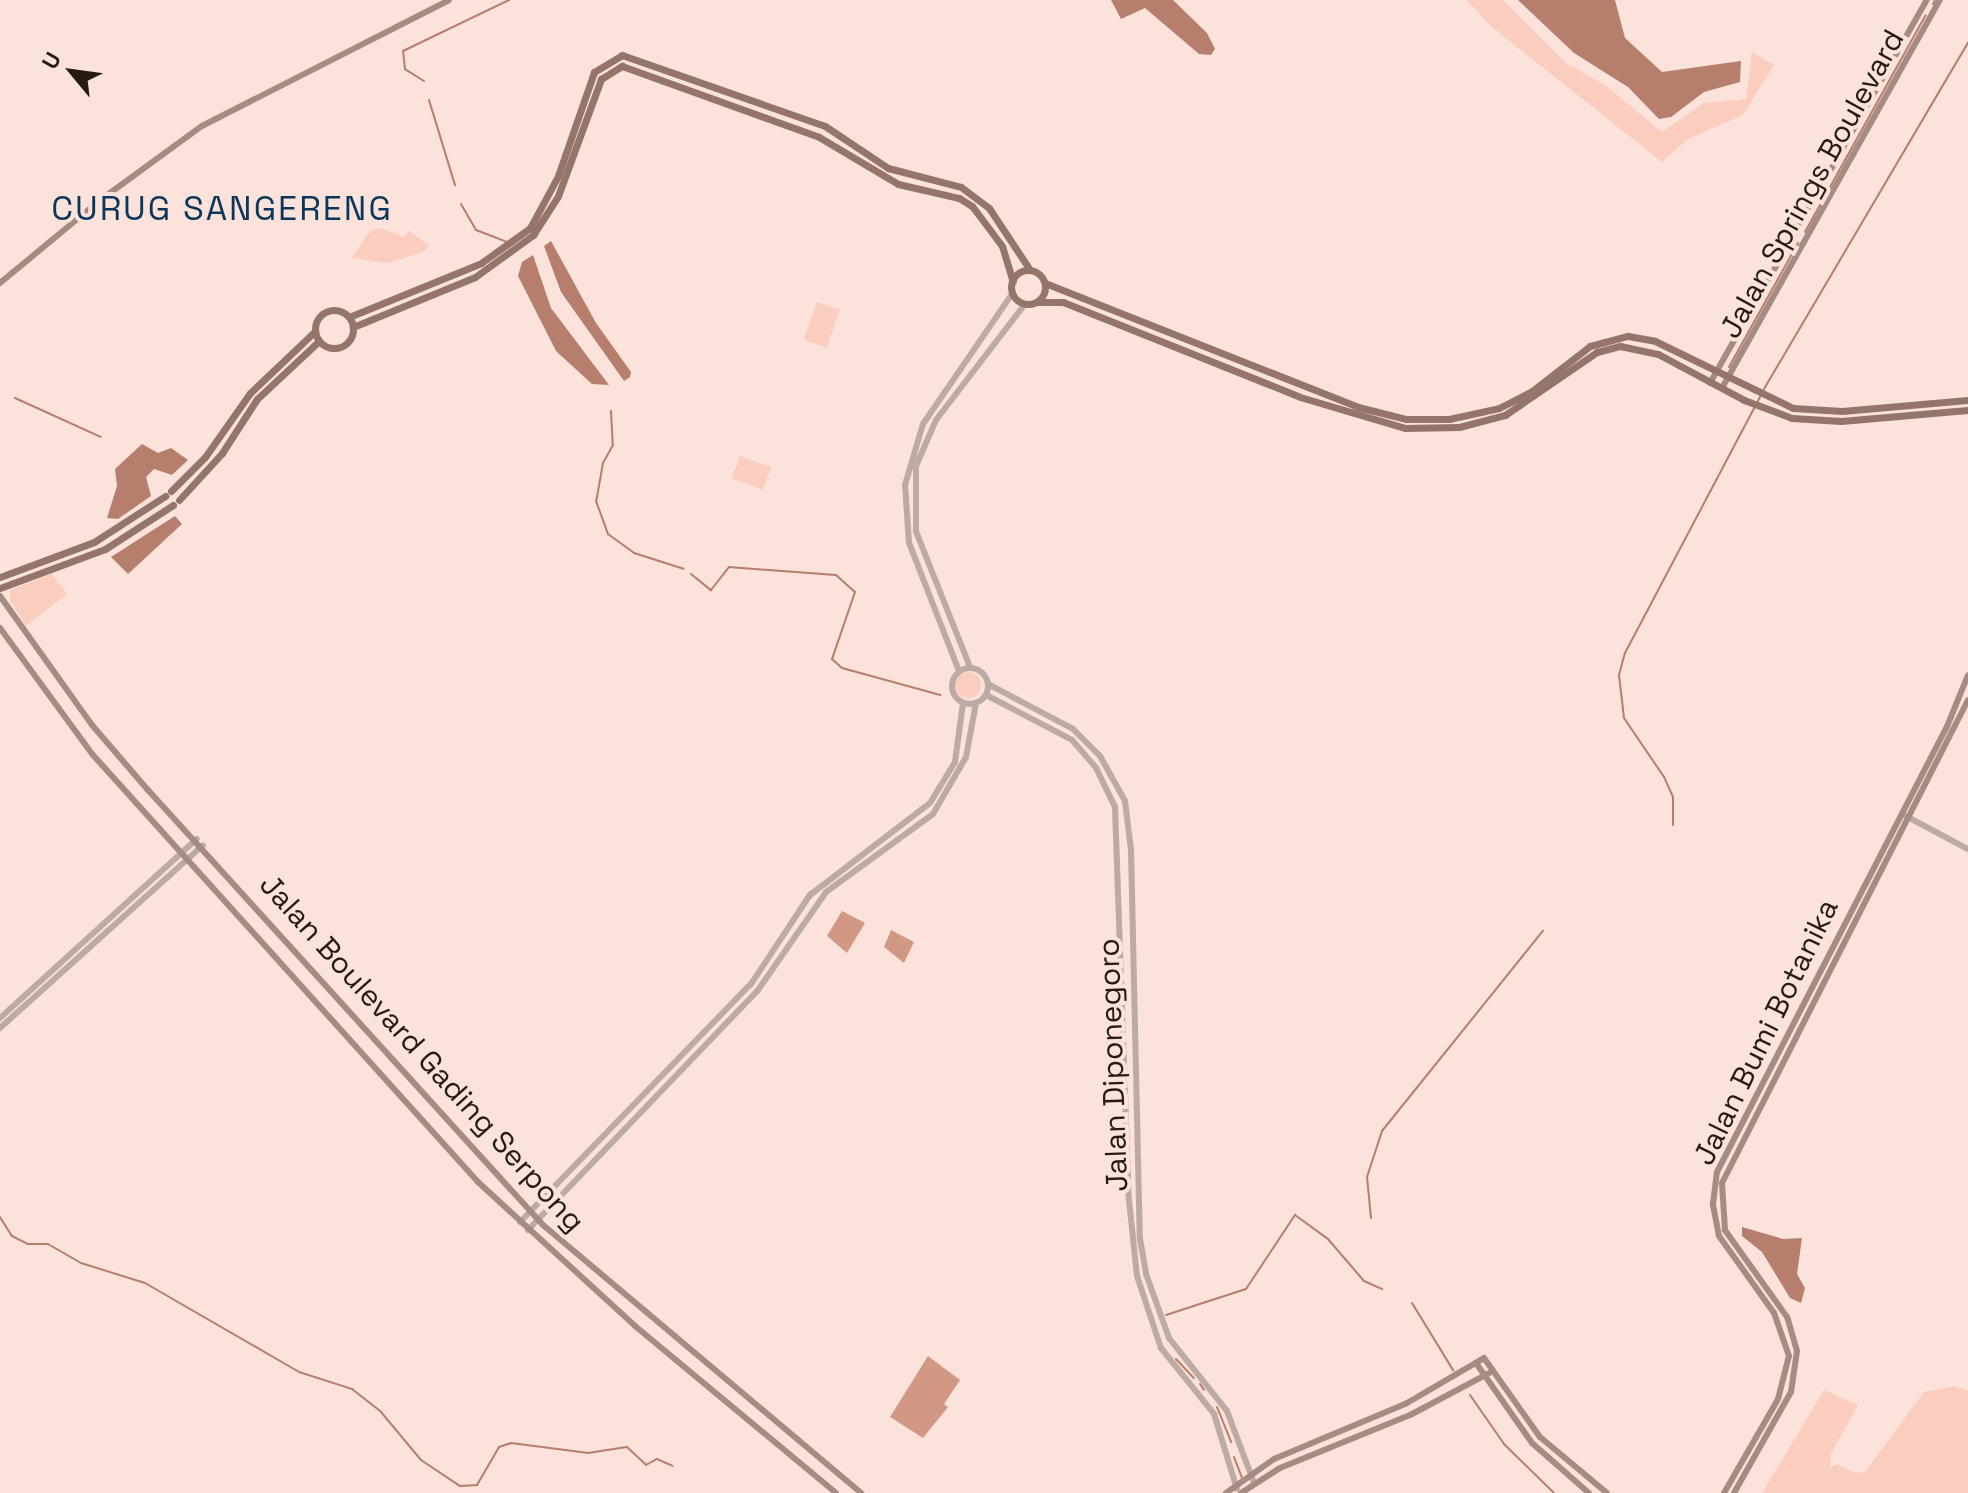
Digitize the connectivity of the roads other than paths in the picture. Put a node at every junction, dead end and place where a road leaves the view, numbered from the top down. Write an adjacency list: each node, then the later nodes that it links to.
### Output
1 (449, 0): 11 (main road)
2 (1940, 0): 4 (main road, Jalan Springs Boulevard)
3 (1925, 3): 4 (main road); 7 (main road, Jalan Springs Boulevard)
4 (1934, 12): 8 (main road, Jalan Springs Boulevard)
5 (767, 106): 6 (main road); 9 (main road); 16 (main road)
6 (764, 116): 10 (main road); 17 (main road)
7 (1795, 234): 8 (main road); 23 (main road, Jalan Springs Boulevard)
8 (1806, 240): 25 (main road, Jalan Springs Boulevard)
9 (1030, 270): 10 (main road); 12 (main road)
10 (1013, 281): 13 (main road)
11 (0, 283)
12 (1045, 283): 14 (main road); 18 (main road)
13 (1012, 294): 15 (main road); 22 (street)
14 (1037, 302): 15 (main road); 20 (main road)
15 (1025, 304): 24 (street)
16 (349, 317): 17 (main road); 19 (main road)
17 (353, 327): 21 (main road)
18 (1154, 330): 20 (main road); 30 (main road)
19 (315, 331): 21 (main road); 33 (main road)
20 (1150, 339): 30 (main road)
21 (319, 341): 34 (main road)
22 (960, 370): 24 (street); 31 (street)
23 (1716, 374): 25 (main road); 26 (main road, Jalan Springs Boulevard); 30 (main road)
24 (968, 376): 32 (street)
25 (1727, 380): 27 (main road, Jalan Springs Boulevard); 28 (main road)
26 (1710, 383): 27 (main road); 30 (main road)
27 (1722, 388): 29 (main road)
28 (1968, 400)
29 (1968, 410)
30 (1500, 412)
31 (905, 485): 32 (street); 38 (street)
32 (914, 486): 37 (street)
33 (0, 577)
34 (0, 588)
35 (0, 596): 41 (main road, Jalan Boulevard Gading Serpong)
36 (0, 628): 46 (main road, Jalan Boulevard Gading Serpong)
37 (970, 667): 38 (street); 40 (street)
38 (959, 671): 44 (street)
39 (1968, 675): 51 (main road, Jalan Bumi Botanika)
40 (988, 684): 42 (street); 49 (street, Jalan Diponegoro)
41 (68, 693): 46 (main road); 47 (main road, Jalan Boulevard Gading Serpong)
42 (986, 695): 45 (street); 50 (street, Jalan Diponegoro)
43 (1968, 700): 52 (main road, Jalan Bumi Botanika)
44 (963, 703): 45 (street); 67 (street)
45 (976, 703): 68 (street)
46 (69, 725): 48 (main road, Jalan Boulevard Gading Serpong)
47 (92, 725): 48 (main road); 53 (main road, Jalan Boulevard Gading Serpong)
48 (93, 755): 57 (main road, Jalan Boulevard Gading Serpong)
49 (1115, 781): 50 (street); 56 (street, Jalan Diponegoro)
50 (1106, 785): 58 (street, Jalan Diponegoro)
51 (1902, 814): 52 (street); 60 (main road, Jalan Bumi Botanika)
52 (1909, 818): 55 (street); 61 (main road, Jalan Bumi Botanika)
53 (197, 839): 54 (main road, Jalan Boulevard Gading Serpong); 57 (street)
54 (203, 845): 59 (street); 67 (main road, Jalan Boulevard Gading Serpong)
55 (1968, 849)
56 (1131, 850): 58 (street); 62 (street, Jalan Diponegoro)
57 (184, 851): 59 (main road, Jalan Boulevard Gading Serpong); 63 (street)
58 (1120, 851): 62 (street, Jalan Diponegoro)
59 (189, 857): 64 (street); 69 (main road, Jalan Boulevard Gading Serpong)
60 (1827, 954): 61 (main road); 73 (main road, Jalan Bumi Botanika)
61 (1836, 957): 73 (main road, Jalan Bumi Botanika)
62 (1128, 976): 65 (street, Jalan Diponegoro); 66 (street, Jalan Diponegoro)
63 (0, 1018)
64 (0, 1028)
65 (1124, 1054): 66 (street); 72 (street, Jalan Diponegoro)
66 (1134, 1054): 71 (street, Jalan Diponegoro)
67 (530, 1210): 68 (main road, Jalan Boulevard Gading Serpong); 69 (street)
68 (539, 1218): 70 (street); 74 (main road, Jalan Boulevard Gading Serpong)
69 (520, 1222): 70 (main road, Jalan Boulevard Gading Serpong)
70 (528, 1230): 75 (main road, Jalan Boulevard Gading Serpong)
71 (1140, 1239): 72 (street); 78 (street, Jalan Diponegoro)
72 (1131, 1241): 80 (street, Jalan Diponegoro)
73 (1754, 1280): 100 (main road, Jalan Bumi Botanika); 101 (main road, Jalan Bumi Botanika)
74 (640, 1306): 75 (main road); 76 (main road, Jalan Boulevard Gading Serpong)
75 (630, 1319): 77 (main road, Jalan Boulevard Gading Serpong)
76 (655, 1319): 77 (main road); 87 (main road, Jalan Boulevard Gading Serpong)
77 (643, 1332): 88 (main road, Jalan Boulevard Gading Serpong)
78 (1182, 1356): 80 (street); 85 (street, Jalan Diponegoro)
79 (1476, 1363): 81 (main road); 82 (main road); 83 (main road)
80 (1171, 1364): 86 (street, Jalan Diponegoro)
81 (1493, 1371): 82 (main road); 99 (main road)
82 (1484, 1375): 84 (main road); 98 (main road)
83 (1440, 1386): 84 (main road); 90 (main road)
84 (1447, 1398): 92 (main road)
85 (1239, 1446): 86 (street); 90 (street, Jalan Diponegoro)
86 (1226, 1449): 93 (street, Jalan Diponegoro)
87 (812, 1451): 88 (main road); 89 (main road, Jalan Boulevard Gading Serpong)
88 (800, 1462): 91 (main road, Jalan Boulevard Gading Serpong)
89 (829, 1466): 91 (main road); 95 (main road, Jalan Boulevard Gading Serpong)
90 (1249, 1474): 92 (street, Jalan Diponegoro); 93 (main road)
91 (817, 1477): 94 (main road, Jalan Boulevard Gading Serpong)
92 (1254, 1483): 97 (main road)
93 (1235, 1485): 96 (main road); 97 (street, Jalan Diponegoro)
94 (836, 1493)
95 (861, 1493)
96 (1226, 1493)
97 (1241, 1493)
98 (1589, 1493)
99 (1607, 1493)
100 (1724, 1493)
101 (1734, 1493)

